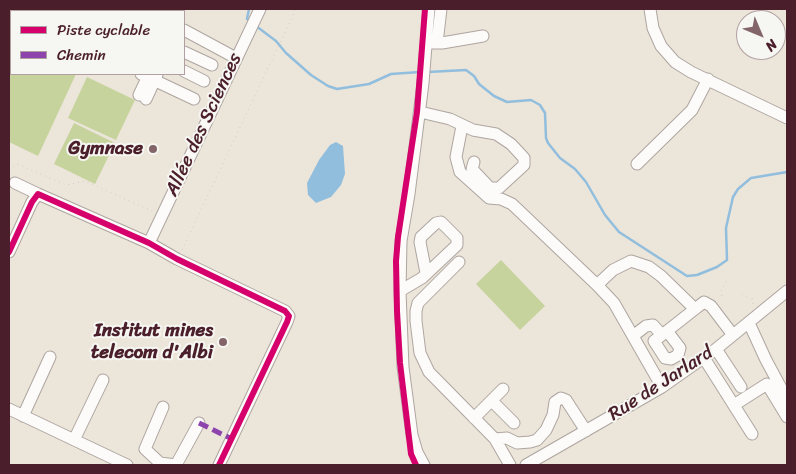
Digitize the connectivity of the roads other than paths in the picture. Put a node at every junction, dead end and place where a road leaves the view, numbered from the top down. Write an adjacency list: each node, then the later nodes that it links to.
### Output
1 (429, 9): 8 (street)
2 (441, 9): 8 (street)
3 (662, 9): 4 (street)
4 (650, 10): 14 (street)
5 (259, 12): 10 (street, Allée des Sciences)
6 (185, 31): 10 (street)
7 (483, 36): 8 (street)
8 (432, 43): 18 (street)
9 (185, 52): 11 (street)
10 (236, 58): 25 (street, Allée des Sciences)
11 (212, 65)
12 (185, 72): 15 (street)
13 (150, 76): 16 (street); 17 (street)
14 (708, 79): 19 (street); 22 (street)
15 (204, 81)
16 (142, 97)
17 (194, 99)
18 (420, 112): 20 (street); 30 (street)
19 (787, 118)
20 (462, 126): 21 (street); 29 (street)
21 (474, 162)
22 (637, 164)
23 (15, 183): 24 (street)
24 (38, 194): 25 (street); 26 (street)
25 (149, 242): 59 (street)
26 (9, 252)
27 (459, 262): 50 (street)
28 (426, 273): 30 (street)
29 (597, 285): 32 (street); 35 (street)
30 (400, 290): 60 (street)
31 (787, 291): 33 (street, Rue de Jarlard)
32 (695, 309): 34 (street); 35 (street)
33 (749, 323): 34 (street, Rue de Jarlard); 43 (street)
34 (732, 335): 36 (street, Rue de Jarlard)
35 (633, 336): 40 (street)
36 (716, 349): 38 (street, Rue de Jarlard); 41 (street)
37 (50, 357): 48 (street)
38 (704, 358): 40 (street, Rue de Jarlard); 45 (street)
39 (103, 380): 56 (street)
40 (662, 387): 53 (street, Rue de Jarlard)
41 (741, 387)
42 (503, 389): 44 (street)
43 (787, 399)
44 (492, 400): 50 (street); 52 (street)
45 (734, 404): 49 (street); 54 (street)
46 (164, 407): 58 (street)
47 (9, 409): 48 (street)
48 (23, 416): 56 (street)
49 (787, 417)
50 (474, 418): 55 (street)
51 (199, 423): 58 (street)
52 (514, 423)
53 (586, 431): 55 (street); 62 (street, Rue de Jarlard)
54 (752, 434)
55 (496, 439): 61 (street)
56 (74, 440): 57 (street)
57 (120, 464)
58 (160, 464)
59 (219, 465)
60 (424, 465)
61 (510, 465)
62 (526, 465)

